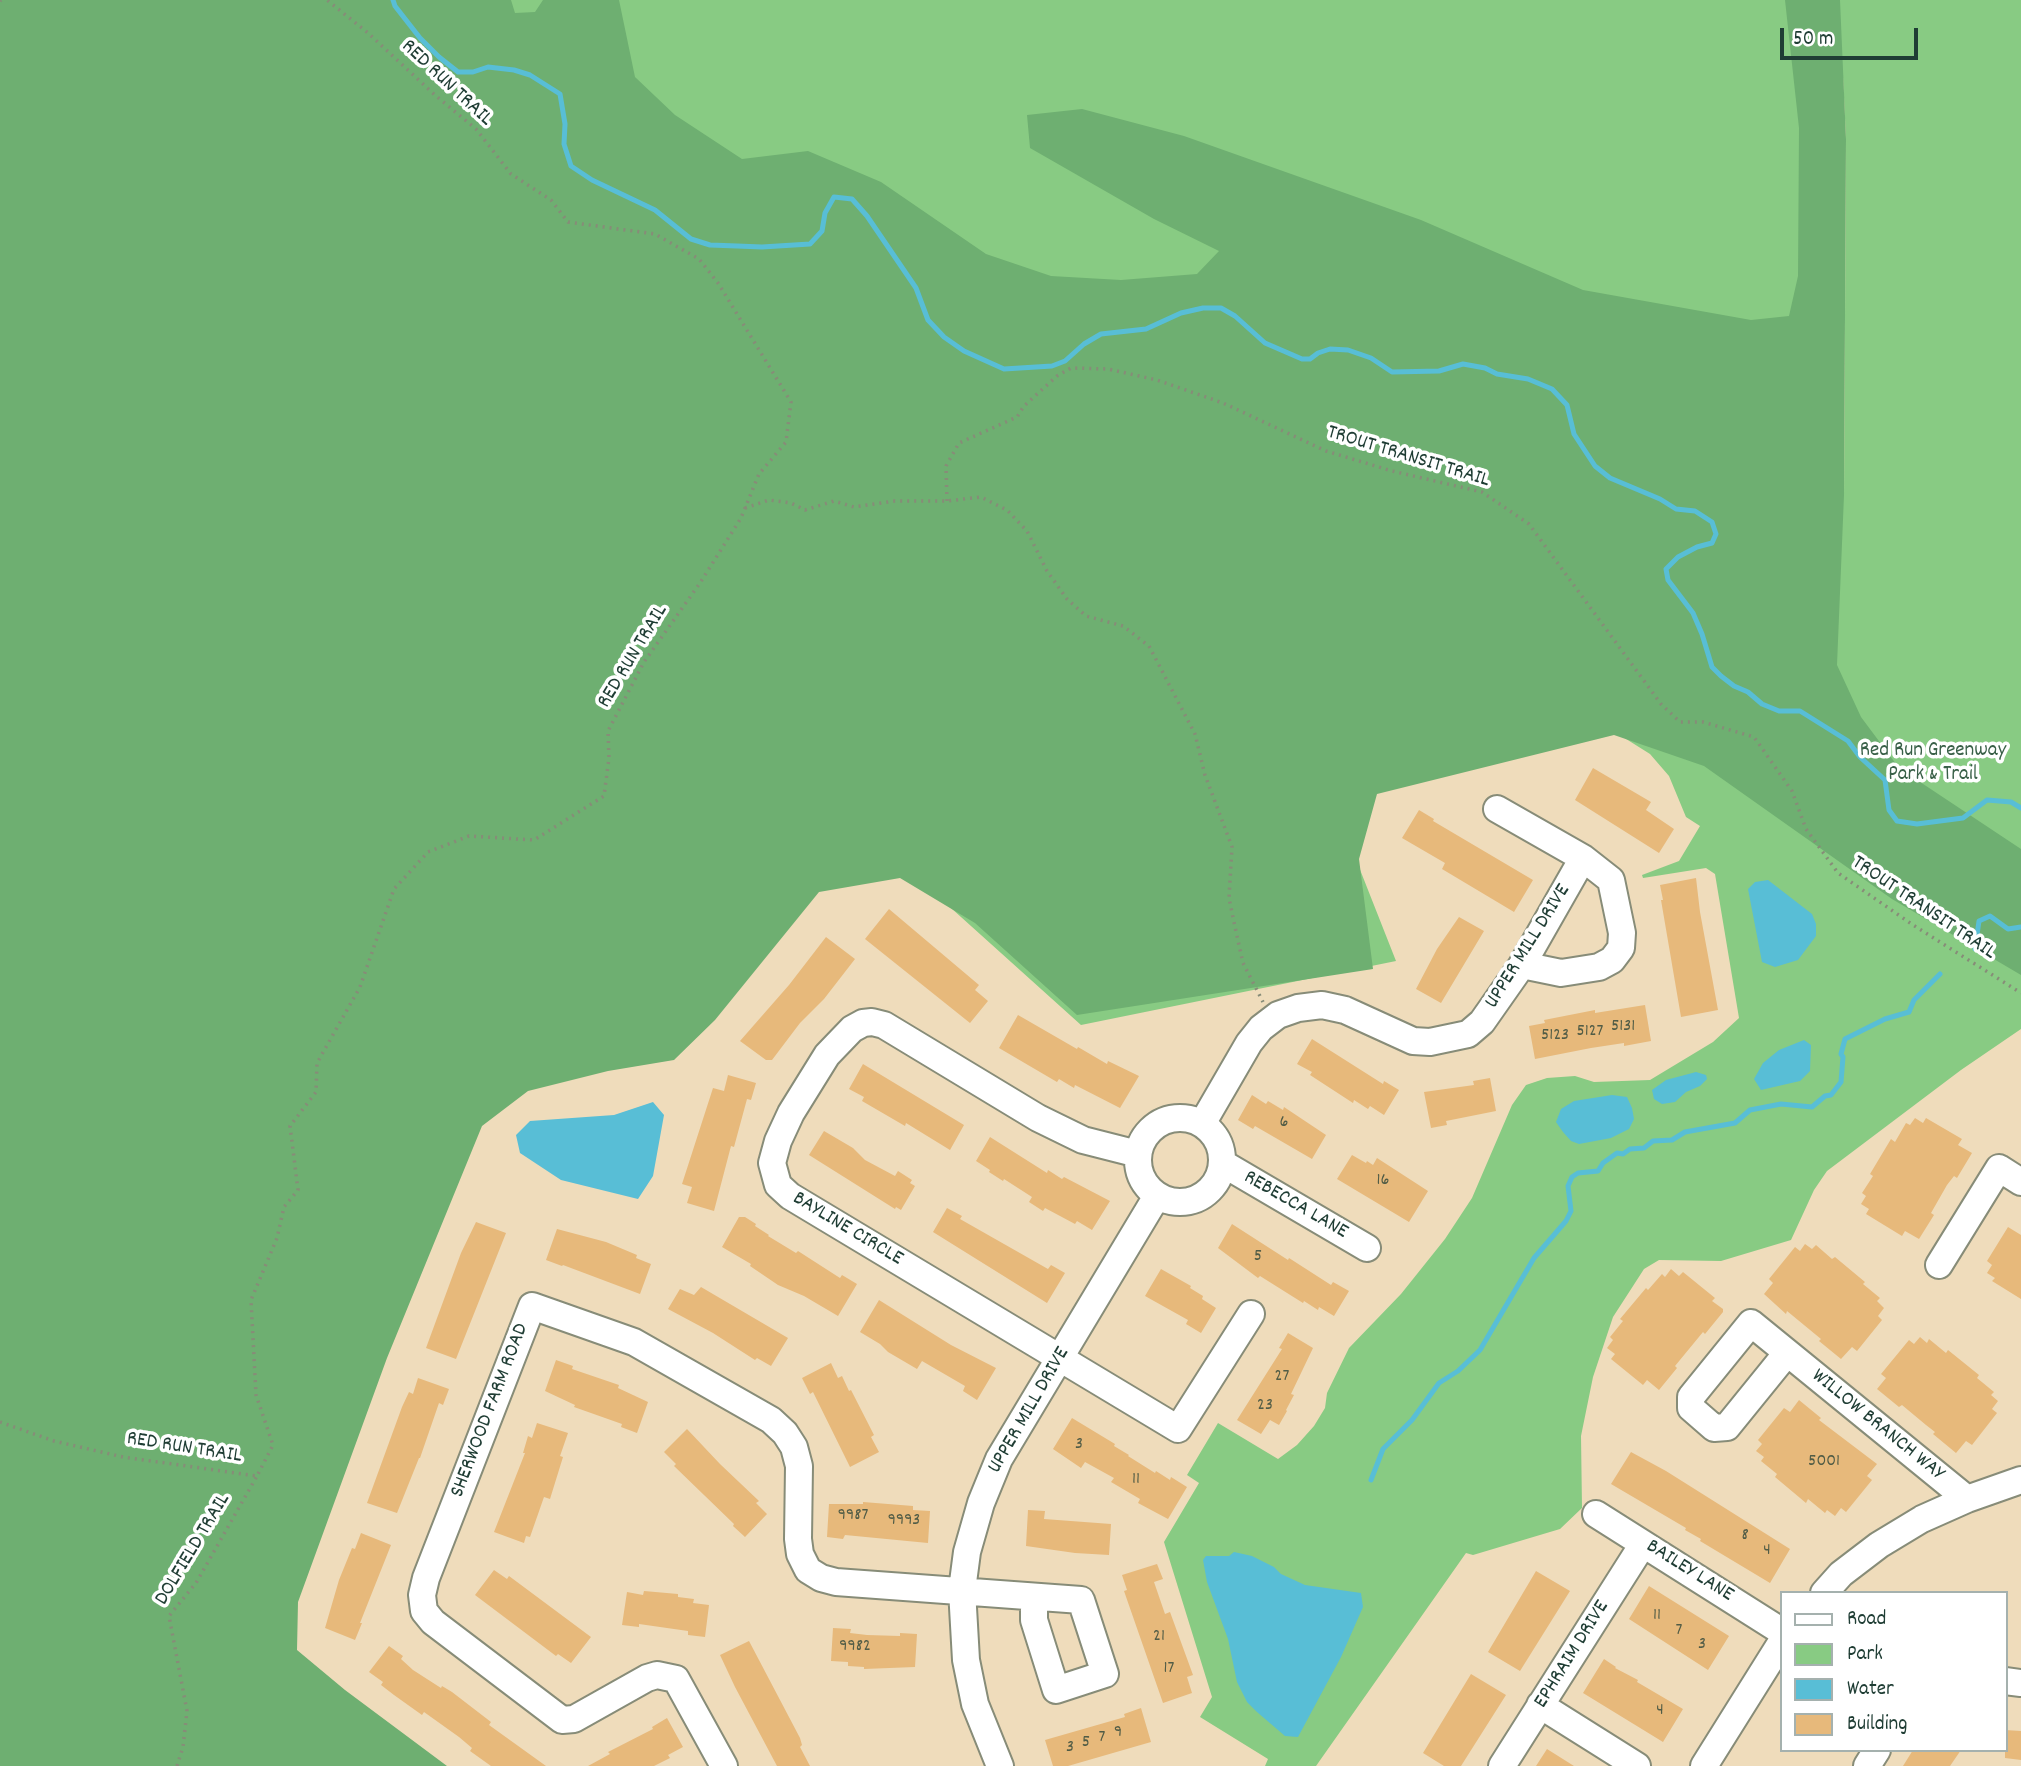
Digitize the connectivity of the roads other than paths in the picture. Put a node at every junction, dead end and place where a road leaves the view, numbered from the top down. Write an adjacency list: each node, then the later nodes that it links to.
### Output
1 (1497, 809): 2 (street)
2 (1583, 858): 3 (street, UPPER MILL DRIVE); 3 (street)
3 (1522, 965): 4 (street, UPPER MILL DRIVE)
4 (1202, 1124): 5 (street); 6 (street)
5 (1138, 1154): 8 (street); 13 (street, BAYLINE CIRCLE)
6 (1222, 1163): 8 (street); 9 (street, REBECCA LANE)
7 (2021, 1182): 10 (street)
8 (1157, 1196): 13 (street, UPPER MILL DRIVE)
9 (1367, 1248)
10 (1939, 1265)
11 (1251, 1314): 13 (street, BAYLINE CIRCLE)
12 (1787, 1353): 15 (street, WILLOW BRANCH WAY)
13 (1060, 1359): 18 (street, UPPER MILL DRIVE)
14 (2021, 1480): 15 (street)
15 (1967, 1499): 19 (street)
16 (1596, 1514): 17 (street, BAILEY LANE)
17 (1643, 1544): 21 (street, BAILEY LANE); 23 (street, EPHRAIM DRIVE)
18 (962, 1590): 20 (street); 24 (street, SHERWOOD FARM ROAD); 25 (street, UPPER MILL DRIVE)
19 (1826, 1591)
20 (1034, 1597)
21 (1780, 1630)
22 (1780, 1645): 28 (street)
23 (1540, 1705): 26 (street, EPHRAIM DRIVE); 27 (street)
24 (724, 1766)
25 (1000, 1766)
26 (1502, 1766)
27 (1637, 1766)
28 (1704, 1766)

